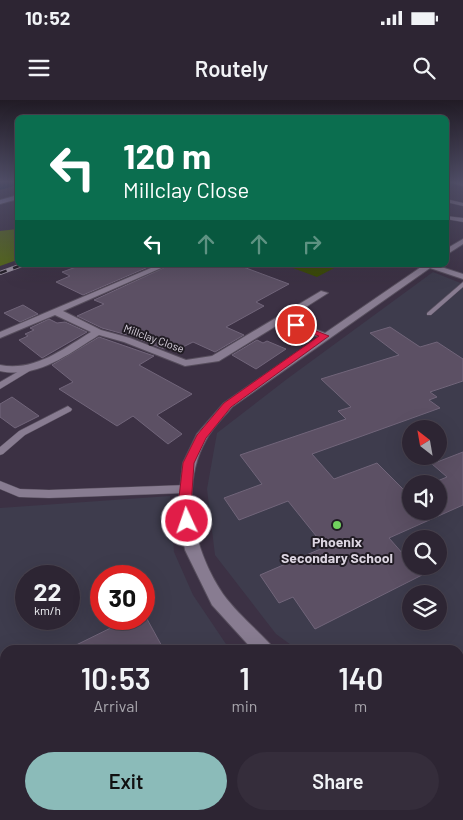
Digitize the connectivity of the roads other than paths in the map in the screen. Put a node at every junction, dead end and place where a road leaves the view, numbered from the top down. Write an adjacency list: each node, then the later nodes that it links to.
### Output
1 (449, 218): 2 (lane)
2 (463, 220)
3 (463, 241): 4 (street)
4 (449, 251)
5 (159, 267): 11 (street)
6 (425, 267): 16 (street)
7 (433, 267): 8 (street)
8 (463, 278)
9 (463, 284): 12 (lane)
10 (324, 293): 13 (street, Millclay Close)
11 (55, 312): 14 (street, Millclay Close); 15 (street)
12 (429, 314)
13 (281, 320): 14 (street, Millclay Close); 16 (street)
14 (98, 332): 18 (street)
15 (0, 335)
16 (325, 336): 23 (street)
17 (1, 369): 18 (street)
18 (29, 369): 19 (lane)
19 (0, 386)
20 (68, 409): 21 (lane)
21 (0, 452)
22 (0, 484): 23 (lane)
23 (186, 488): 24 (street)
24 (259, 645)

